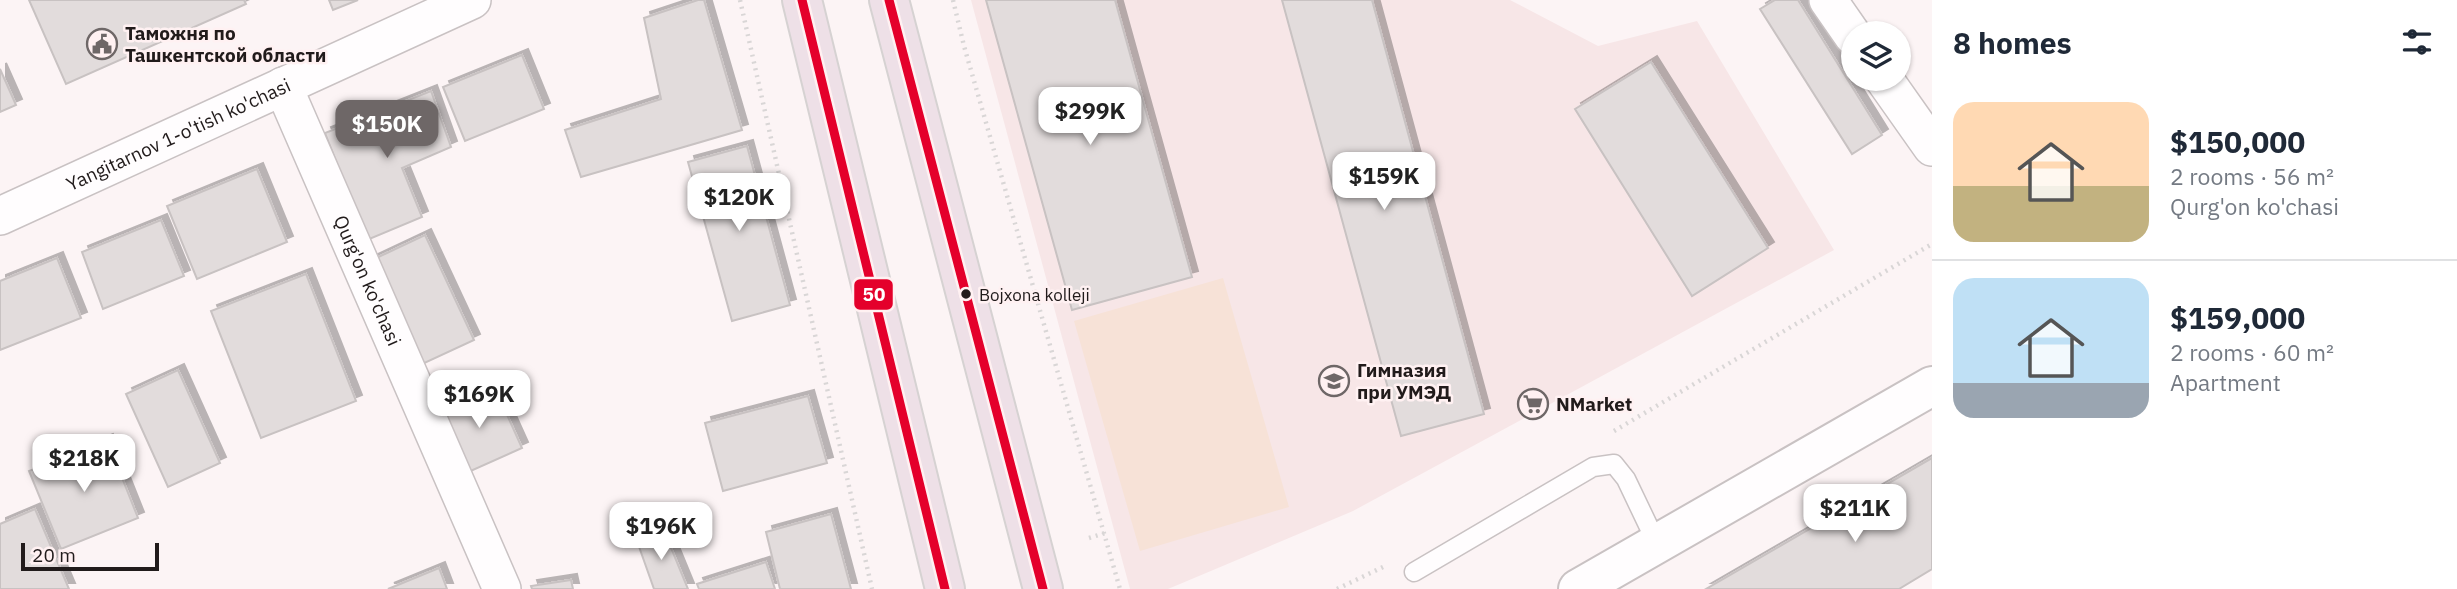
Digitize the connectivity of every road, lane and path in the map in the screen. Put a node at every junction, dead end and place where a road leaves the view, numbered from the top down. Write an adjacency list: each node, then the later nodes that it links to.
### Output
1 (472, 0): 8 (street, Yangitarnov 1-o'tish ko'chasi)
2 (740, 0): 21 (path)
3 (802, 0): 22 (highway)
4 (889, 0): 23 (highway)
5 (953, 0): 15 (path)
6 (1828, 0): 7 (street)
7 (1843, 21)
8 (283, 86): 11 (street, Yangitarnov 1-o'tish ko'chasi); 20 (street, Qurg'on ko'chasi)
9 (1892, 91): 10 (street)
10 (1932, 147)
11 (0, 216)
12 (1932, 244): 14 (path)
13 (1932, 386): 17 (main road)
14 (1611, 433)
15 (1105, 533): 16 (path); 24 (path)
16 (1089, 538)
17 (1657, 544): 19 (lane); 26 (main road)
18 (1385, 566): 25 (path)
19 (1414, 572)
20 (502, 589)
21 (872, 589)
22 (945, 589)
23 (1043, 589)
24 (1120, 589)
25 (1337, 589)
26 (1578, 589)

